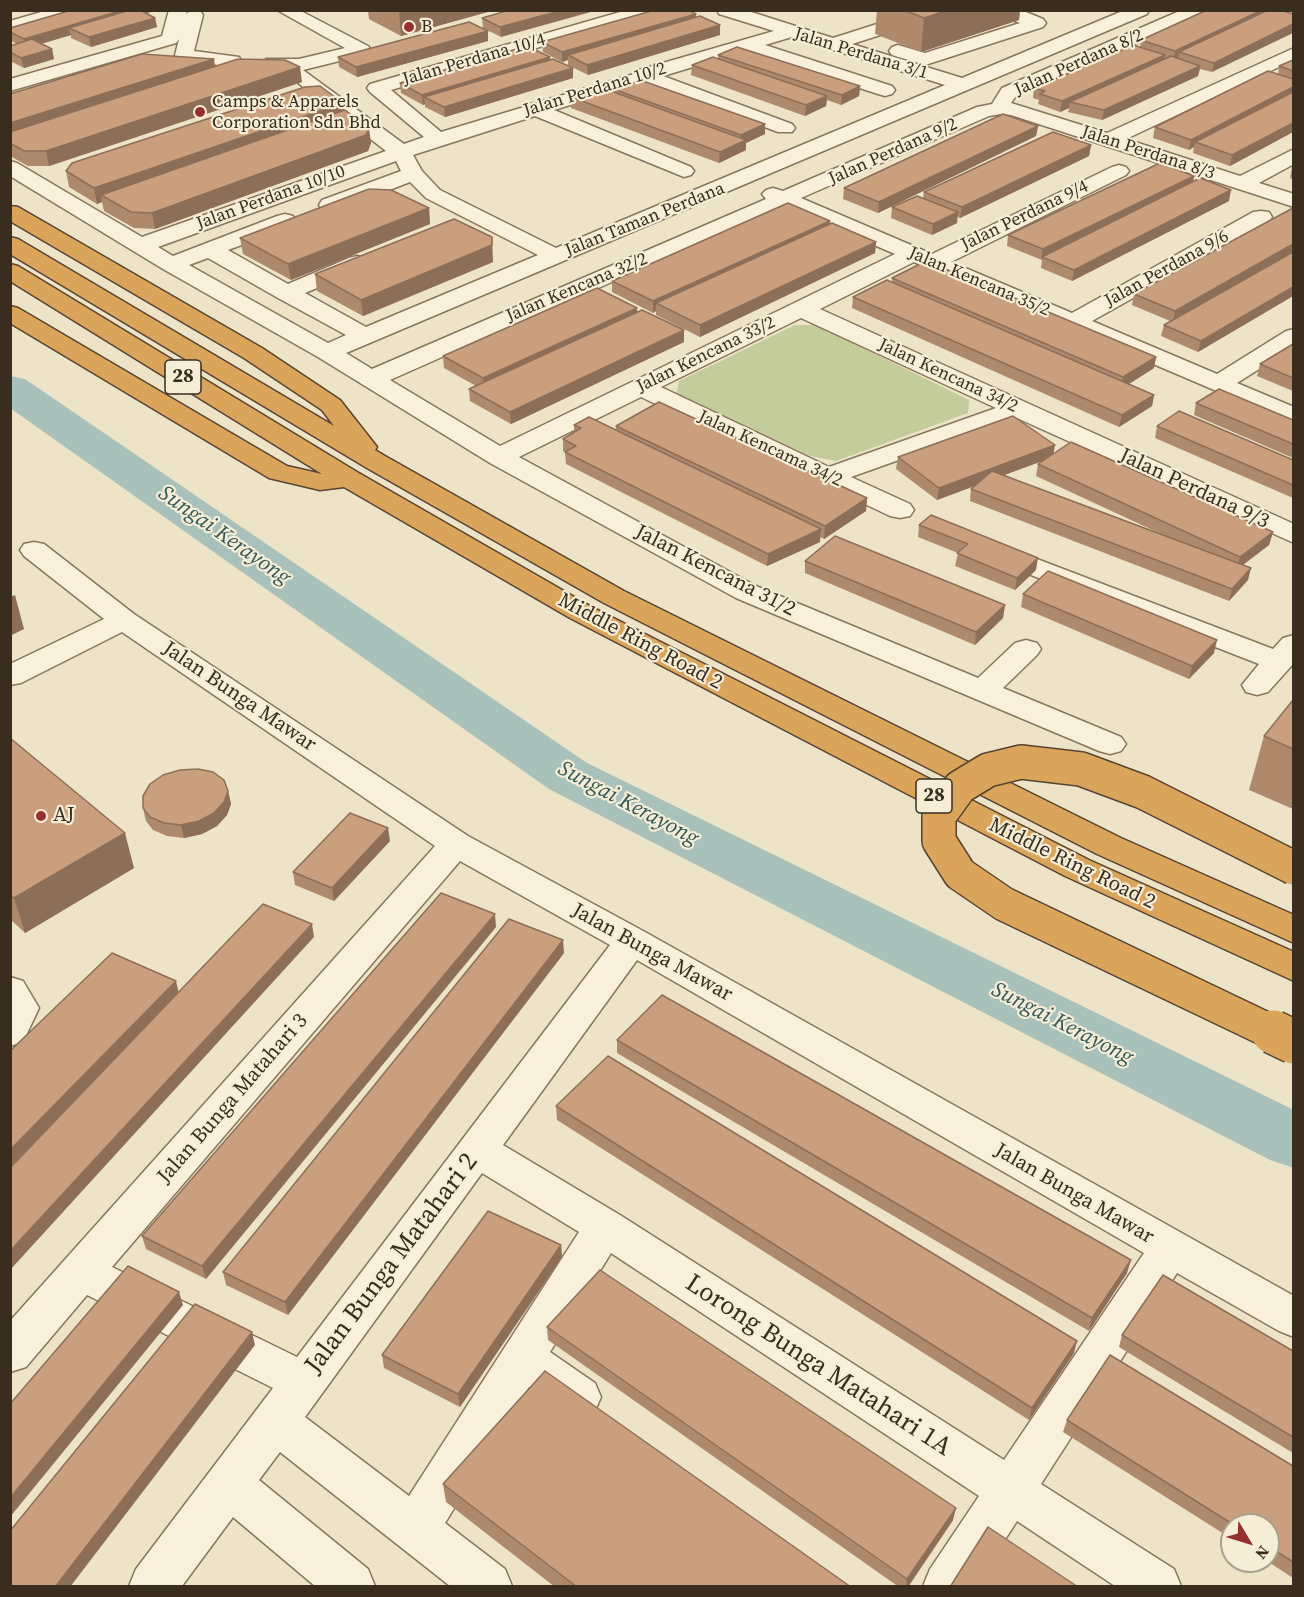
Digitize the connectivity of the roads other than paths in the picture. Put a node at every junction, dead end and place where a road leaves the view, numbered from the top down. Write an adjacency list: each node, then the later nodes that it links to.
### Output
1 (17, 10): 12 (street)
2 (69, 10): 14 (street)
3 (178, 10): 36 (street)
4 (195, 10): 28 (street)
5 (285, 10): 28 (street)
6 (648, 10): 22 (street, Jalan Perdana 10/4)
7 (724, 10): 15 (street, Jalan Perdana 3/1)
8 (941, 10): 18 (street)
9 (1004, 10): 18 (street)
10 (1141, 10): 37 (street, Jalan Taman Perdana)
11 (1198, 10): 21 (street, Jalan Perdana 8/2)
12 (10, 13)
13 (351, 24): 16 (street)
14 (10, 27)
15 (789, 32): 19 (street, Jalan Perdana 10/2); 20 (street, Jalan Perdana 3/1)
16 (370, 35)
17 (482, 36): 22 (street)
18 (862, 36): 20 (street)
19 (745, 45): 30 (street, Jalan Perdana 10/2); 40 (street)
20 (831, 45): 37 (street, Jalan Perdana 3/1)
21 (1115, 47): 23 (street); 44 (street, Jalan Perdana 8/2)
22 (512, 49): 25 (street); 48 (street, Jalan Perdana 10/4)
23 (1136, 53)
24 (1293, 53): 31 (street)
25 (536, 58)
26 (140, 66): 42 (street)
27 (168, 67): 28 (street)
28 (232, 67): 33 (street); 38 (street)
29 (1198, 74): 35 (street)
30 (642, 75): 39 (street, Jalan Perdana 10/2); 47 (street)
31 (1248, 75): 34 (street); 35 (street)
32 (577, 78): 39 (street)
33 (208, 81)
34 (1271, 81)
35 (1229, 84): 49 (street)
36 (10, 85)
37 (963, 85): 57 (street, Jalan Taman Perdana)
38 (316, 88): 41 (street); 45 (street)
39 (597, 88): 43 (street, Jalan Perdana 10/2)
40 (885, 90)
41 (294, 96)
42 (10, 103)
43 (533, 108): 48 (street, Jalan Perdana 10/2); 53 (street)
44 (1001, 108): 49 (street, Jalan Perdana 8/3); 60 (street, Jalan Perdana 9/2)
45 (356, 120): 46 (street); 50 (street)
46 (333, 127)
47 (785, 128)
48 (438, 139): 50 (street, Jalan Perdana 10/2)
49 (1108, 140): 59 (street, Jalan Perdana 8/3)
50 (401, 152): 56 (street); 71 (street, Jalan Perdana 10/10)
51 (1293, 155): 59 (street)
52 (10, 167): 58 (street)
53 (684, 171)
54 (1119, 171): 75 (street, Jalan Perdana 9/4)
55 (58, 174): 58 (street)
56 (413, 174): 65 (street); 72 (street)
57 (741, 180): 60 (street, Jalan Kencana 35/2); 74 (street, Jalan Taman Perdana)
58 (36, 181): 64 (street)
59 (1241, 184): 61 (street, Jalan Perdana 8/3)
60 (786, 199): 69 (street, Jalan Kencana 35/2); 78 (street, Jalan Kencana 32/2)
61 (1293, 201)
62 (108, 206): 64 (street)
63 (10, 212): 94 (highway)
64 (85, 213): 71 (street)
65 (472, 215): 68 (street); 74 (street)
66 (1261, 217): 83 (street, Jalan Perdana 9/6)
67 (887, 218): 69 (street)
68 (450, 224)
69 (859, 231): 75 (street, Jalan Kencana 35/2)
70 (10, 244): 94 (highway, Middle Ring Road 2 / 28)
71 (141, 245): 76 (street)
72 (209, 249): 76 (street); 79 (street)
73 (374, 256): 79 (street)
74 (556, 256): 84 (street, Jalan Taman Perdana)
75 (922, 258): 81 (street, Jalan Kencana 33/2); 83 (street, Jalan Kencana 35/2)
76 (171, 264): 86 (street)
77 (14, 273): 96 (highway, Middle Ring Road 2 / 28)
78 (578, 287): 80 (street); 87 (street, Jalan Kencana 32/2)
79 (286, 293): 84 (street)
80 (609, 302)
81 (801, 309): 89 (street, Jalan Kencana 33/2); 90 (street, Jalan Kencana 34/2)
82 (10, 314): 96 (highway)
83 (1073, 322): 88 (street, Jalan Kencana 35/2)
84 (364, 336): 86 (street, Jalan Taman Perdana)
85 (1293, 336): 88 (street)
86 (327, 352): 87 (street)
87 (370, 378): 93 (street, Jalan Kencana 31/2)
88 (1218, 384): 91 (street, Jalan Kencana 35/2)
89 (640, 387): 93 (street, Jalan Kencana 33/2); 95 (street, Jalan Kencama 34/2)
90 (1018, 409): 92 (street, Jalan Kencana 34/2); 95 (street)
91 (1293, 416)
92 (1095, 444): 98 (street, Jalan Perdana 9/3)
93 (498, 457): 106 (street, Jalan Kencana 31/2)
94 (376, 462): 110 (highway, Middle Ring Road 2 / 28)
95 (828, 476): 97 (street, Jalan Kencama 34/2)
96 (348, 478): 112 (highway, Middle Ring Road 2 / 28)
97 (900, 510)
98 (1293, 535)
99 (971, 542): 103 (street)
100 (34, 550): 101 (street, Jalan Bunga Mawar)
101 (124, 620): 104 (street); 108 (street, Jalan Bunga Mawar)
102 (1026, 649): 106 (street)
103 (1286, 653): 105 (street)
104 (10, 676)
105 (1257, 685)
106 (982, 691): 107 (street, Jalan Kencana 31/2)
107 (1110, 744)
108 (456, 844): 111 (street, Jalan Bunga Mawar); 119 (street, Jalan Bunga Matahari 3)
109 (1293, 868): 115 (highway, bridge)
110 (1293, 930)
111 (632, 941): 116 (street, Jalan Bunga Matahari 2); 118 (street, Jalan Bunga Mawar)
112 (1293, 968)
113 (10, 991): 114 (street)
114 (10, 1032)
115 (1293, 1042)
116 (477, 1150): 117 (street, Lorong Bunga Matahari 1A); 123 (street, Jalan Bunga Matahari 2)
117 (605, 1227): 122 (street); 127 (street, Lorong Bunga Matahari 1A)
118 (1170, 1249): 120 (street, Jalan Bunga Mawar); 127 (street)
119 (81, 1272): 121 (street, Jalan Bunga Matahari 3); 123 (street)
120 (1293, 1318)
121 (10, 1353)
122 (524, 1358): 124 (street); 128 (street)
123 (304, 1382): 125 (street, Jalan Bunga Matahari 2)
124 (610, 1418)
125 (276, 1420): 126 (street, Jalan Bunga Matahari 2); 128 (street)
126 (229, 1484): 129 (street, Jalan Bunga Matahari 2); 130 (street)
127 (1010, 1492): 132 (street); 133 (street, Lorong Bunga Matahari 1A)
128 (415, 1528): 131 (street)
129 (153, 1587)
130 (351, 1587)
131 (488, 1587)
132 (947, 1587)
133 (1157, 1587)

